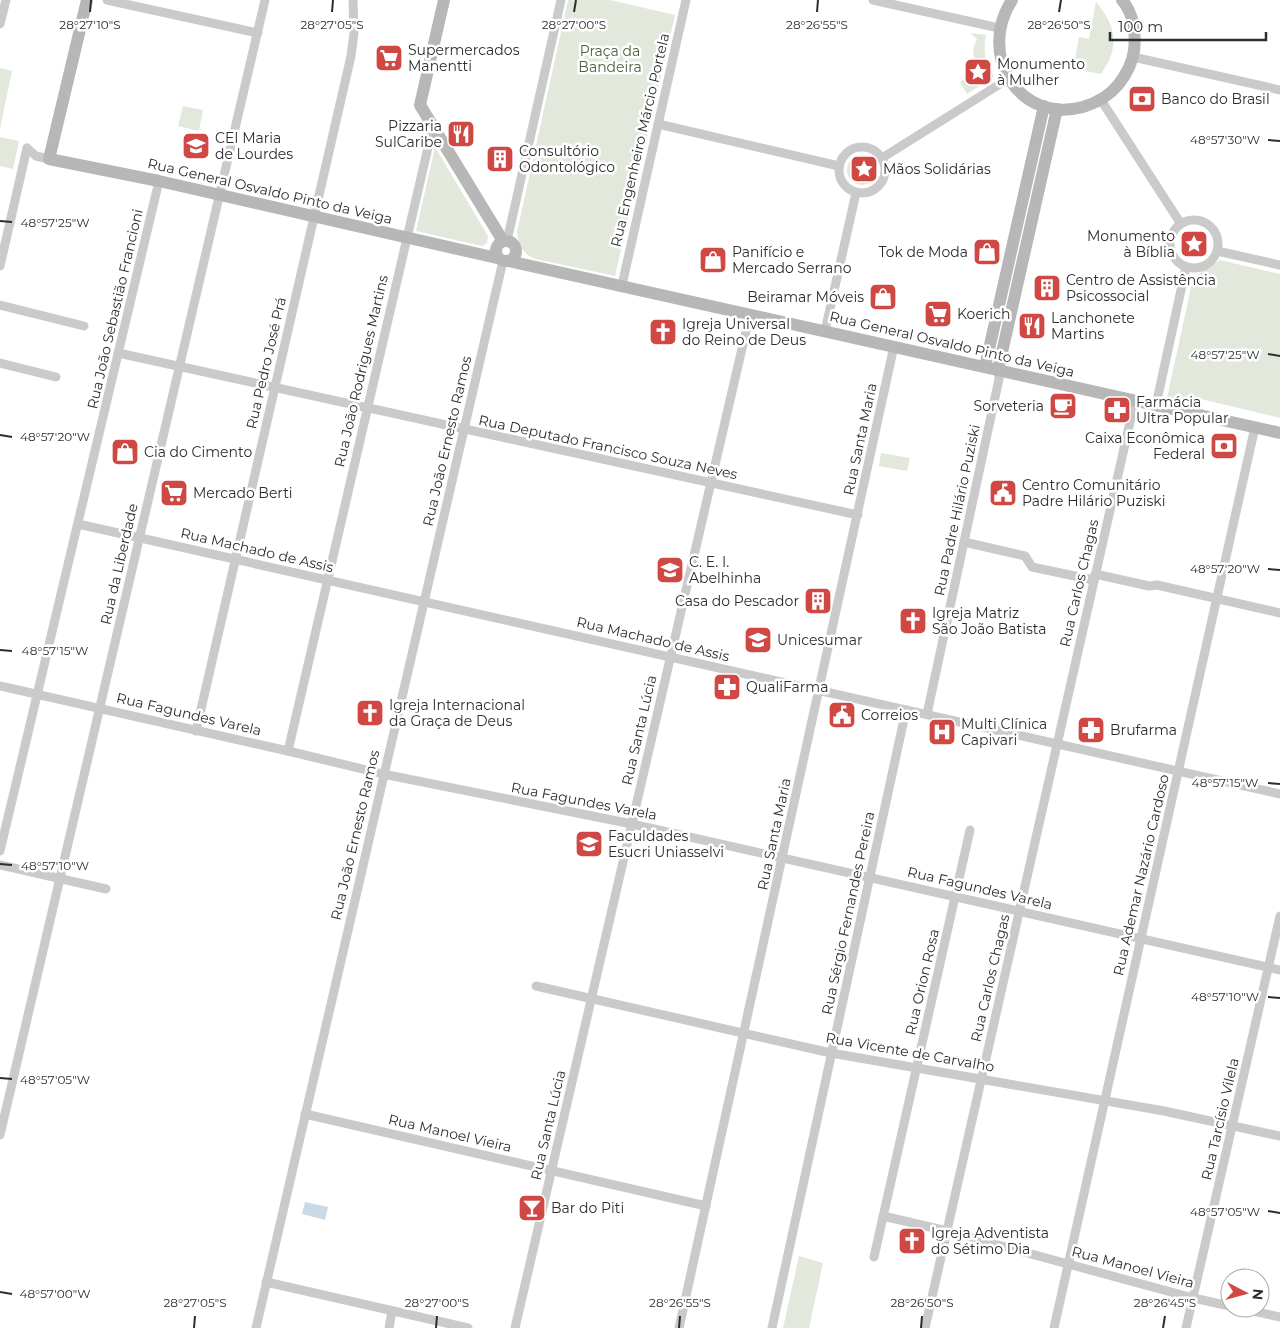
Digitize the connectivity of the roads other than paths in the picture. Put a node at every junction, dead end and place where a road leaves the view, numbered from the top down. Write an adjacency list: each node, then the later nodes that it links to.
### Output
1 (6, 0): 12 (street)
2 (87, 0): 25 (street)
3 (107, 0): 14 (street)
4 (266, 0): 14 (street, Rua da Liberdade)
5 (353, 0): 31 (street, Rua Pedro José Prá)
6 (444, 0): 22 (street)
7 (561, 0): 35 (street)
8 (686, 0): 21 (street, Rua Engenheiro Márcio Portela)
9 (873, 0): 13 (street)
10 (1012, 0): 13 (street)
11 (1126, 1): 15 (street)
12 (0, 24)
13 (1000, 28): 16 (street)
14 (258, 33): 30 (street, Rua da Liberdade)
15 (1133, 57): 17 (street); 18 (street)
16 (1008, 79): 19 (street); 24 (street)
17 (1280, 90)
18 (1100, 100): 20 (street); 32 (street)
19 (1044, 106): 20 (street); 51 (street)
20 (1058, 109): 52 (street)
21 (658, 124): 27 (street); 42 (street, Rua Engenheiro Márcio Portela)
22 (433, 126): 34 (street, Rua João Rodrigues Martins); 35 (street)
23 (36, 156): 25 (street, Rua General Osvaldo Pinto da Veiga); 26 (street); 26 (street, Rua General Osvaldo Pinto da Veiga)
24 (882, 158): 27 (street); 29 (street)
25 (49, 159): 28 (street, Rua General Osvaldo Pinto da Veiga)
26 (24, 161): 33 (street)
27 (839, 166): 29 (street)
28 (159, 182): 30 (street, Rua General Osvaldo Pinto da Veiga); 48 (street, Rua João Sebastião Francioni)
29 (856, 193): 46 (street)
30 (220, 195): 31 (street, Rua General Osvaldo Pinto da Veiga); 50 (street, Rua da Liberdade)
31 (314, 216): 34 (street, Rua General Osvaldo Pinto da Veiga); 54 (street, Rua Pedro José Prá)
32 (1181, 224): 36 (street); 41 (street)
33 (4, 237): 40 (street)
34 (407, 237): 37 (street, Rua General Osvaldo Pinto da Veiga); 57 (street, Rua João Rodrigues Martins)
35 (509, 244): 37 (street); 37 (street); 38 (street)
36 (1217, 251): 39 (street); 41 (street)
37 (503, 260): 38 (street, Rua General Osvaldo Pinto da Veiga); 59 (street, Rua João Ernesto Ramos)
38 (529, 265): 42 (street, Rua General Osvaldo Pinto da Veiga)
39 (1280, 265)
40 (0, 266)
41 (1186, 267): 56 (street)
42 (622, 285): 44 (street, Rua General Osvaldo Pinto da Veiga)
43 (0, 305): 45 (street)
44 (750, 314): 46 (street, Rua General Osvaldo Pinto da Veiga); 61 (street, Rua Santa Lúcia)
45 (84, 326)
46 (825, 331): 47 (street, Rua General Osvaldo Pinto da Veiga)
47 (894, 346): 51 (street, Rua General Osvaldo Pinto da Veiga); 62 (street, Rua Santa Maria)
48 (118, 354): 50 (street, Rua Deputado Francisco Souza Neves); 63 (street, Rua João Sebastião Francioni)
49 (0, 364): 53 (street)
50 (180, 367): 54 (street, Rua Deputado Francisco Souza Neves); 64 (street, Rua da Liberdade)
51 (985, 367): 52 (street, Rua General Osvaldo Pinto da Veiga)
52 (998, 370): 55 (street, Rua General Osvaldo Pinto da Veiga); 65 (street, Rua Padre Hilário Puziski)
53 (56, 377)
54 (275, 388): 57 (street, Rua Deputado Francisco Souza Neves); 66 (street, Rua Pedro José Prá)
55 (1135, 400): 56 (street, Rua General Osvaldo Pinto da Veiga); 67 (street, Rua Carlos Chagas)
56 (1156, 405): 58 (street, Rua General Osvaldo Pinto da Veiga)
57 (368, 408): 59 (street, Rua Deputado Francisco Souza Neves); 68 (street, Rua João Rodrigues Martins)
58 (1255, 427): 60 (street, Rua General Osvaldo Pinto da Veiga); 69 (street, Rua Ademar Nazário Cardoso)
59 (464, 429): 61 (street, Rua Deputado Francisco Souza Neves); 70 (street, Rua João Ernesto Ramos)
60 (1280, 433)
61 (711, 483): 62 (street, Rua Deputado Francisco Souza Neves); 72 (street, Rua Santa Lúcia)
62 (858, 515): 74 (street, Rua Santa Maria)
63 (78, 524): 64 (street, Rua Machado de Assis); 75 (street, Rua João Sebastião Francioni)
64 (140, 538): 66 (street, Rua Machado de Assis); 76 (street, Rua da Liberdade)
65 (964, 542): 67 (street); 78 (street, Rua Padre Hilário Puziski)
66 (235, 559): 68 (street, Rua Machado de Assis); 79 (street, Rua Pedro José Prá)
67 (1095, 577): 69 (street); 80 (street, Rua Carlos Chagas)
68 (328, 580): 70 (street, Rua Machado de Assis); 81 (street, Rua João Rodrigues Martins)
69 (1217, 598): 71 (street); 82 (street, Rua Ademar Nazário Cardoso)
70 (424, 602): 72 (street, Rua Machado de Assis); 83 (street, Rua João Ernesto Ramos)
71 (1280, 613)
72 (670, 657): 74 (street, Rua Machado de Assis); 85 (street, Rua Santa Lúcia)
73 (0, 686): 75 (street, Rua Fagundes Varela)
74 (819, 690): 77 (street, Rua Machado de Assis); 88 (street, Rua Santa Maria)
75 (37, 695): 76 (street, Rua Fagundes Varela); 87 (street, Rua João Sebastião Francioni)
76 (100, 708): 79 (street, Rua Fagundes Varela); 91 (street, Rua da Liberdade)
77 (906, 710): 78 (street, Rua Machado de Assis); 90 (street, Rua Sérgio Fernandes Pereira)
78 (927, 714): 80 (street, Rua Machado de Assis)
79 (196, 731): 81 (street, Rua Fagundes Varela)
80 (1057, 744): 82 (street, Rua Machado de Assis); 94 (street, Rua Carlos Chagas)
81 (288, 751): 83 (street, Rua Fagundes Varela)
82 (1178, 771): 84 (street, Rua Machado de Assis); 96 (street, Rua Ademar Nazário Cardoso)
83 (383, 774): 85 (street, Rua Fagundes Varela); 106 (street, Rua João Ernesto Ramos)
84 (1280, 794)
85 (632, 824): 88 (street, Rua Fagundes Varela); 100 (street, Rua Santa Lúcia)
86 (970, 830): 93 (street, Rua Orion Rosa)
87 (0, 851)
88 (782, 858): 90 (street, Rua Fagundes Varela); 101 (street, Rua Santa Maria)
89 (0, 865): 91 (street)
90 (869, 877): 93 (street, Rua Fagundes Varela); 102 (street, Rua Sérgio Fernandes Pereira)
91 (60, 879): 92 (street); 108 (street, Rua da Liberdade)
92 (106, 889)
93 (955, 897): 94 (street, Rua Fagundes Varela); 103 (street, Rua Orion Rosa)
94 (1019, 911): 96 (street, Rua Fagundes Varela); 104 (street, Rua Carlos Chagas)
95 (1280, 916): 97 (street, Rua Tarcísio Vilela)
96 (1141, 939): 97 (street, Rua Fagundes Varela); 105 (street, Rua Ademar Nazário Cardoso)
97 (1268, 968): 98 (street, Rua Fagundes Varela); 107 (street, Rua Tarcísio Vilela)
98 (1280, 970)
99 (536, 986): 100 (street, Rua Vicente de Carvalho)
100 (592, 999): 101 (street, Rua Vicente de Carvalho); 110 (street, Rua Santa Lúcia)
101 (744, 1033): 102 (street, Rua Vicente de Carvalho); 111 (street, Rua Santa Maria)
102 (831, 1053): 103 (street, Rua Vicente de Carvalho); 125 (street, Rua Sérgio Fernandes Pereira)
103 (917, 1068): 104 (street, Rua Vicente de Carvalho); 112 (street, Rua Orion Rosa)
104 (981, 1079): 105 (street, Rua Vicente de Carvalho); 113 (street, Rua Carlos Chagas)
105 (1104, 1101): 107 (street, Rua Vicente de Carvalho); 115 (street, Rua Ademar Nazário Cardoso)
106 (305, 1114): 110 (street, Rua Manoel Vieira); 116 (street, Rua João Ernesto Ramos)
107 (1232, 1125): 109 (street, Rua Vicente de Carvalho); 117 (street, Rua Tarcísio Vilela)
108 (0, 1135)
109 (1280, 1136)
110 (552, 1170): 111 (street, Rua Manoel Vieira); 123 (street, Rua Santa Lúcia)
111 (706, 1206): 124 (street, Rua Santa Maria)
112 (883, 1216): 113 (street, Rua Manoel Vieira); 114 (street, Rua Orion Rosa)
113 (947, 1231): 115 (street, Rua Manoel Vieira); 126 (street, Rua Carlos Chagas)
114 (874, 1257)
115 (1068, 1264): 117 (street, Rua Manoel Vieira); 127 (street, Rua Ademar Nazário Cardoso)
116 (266, 1282): 119 (street); 120 (street, Rua João Ernesto Ramos)
117 (1193, 1298): 118 (street, Rua Manoel Vieira); 128 (street, Rua Tarcísio Vilela)
118 (1220, 1304)
119 (392, 1311): 121 (street); 122 (street)
120 (256, 1328)
121 (389, 1328)
122 (468, 1328)
123 (516, 1328)
124 (680, 1328)
125 (772, 1328)
126 (925, 1328)
127 (1054, 1328)
128 (1186, 1328)

